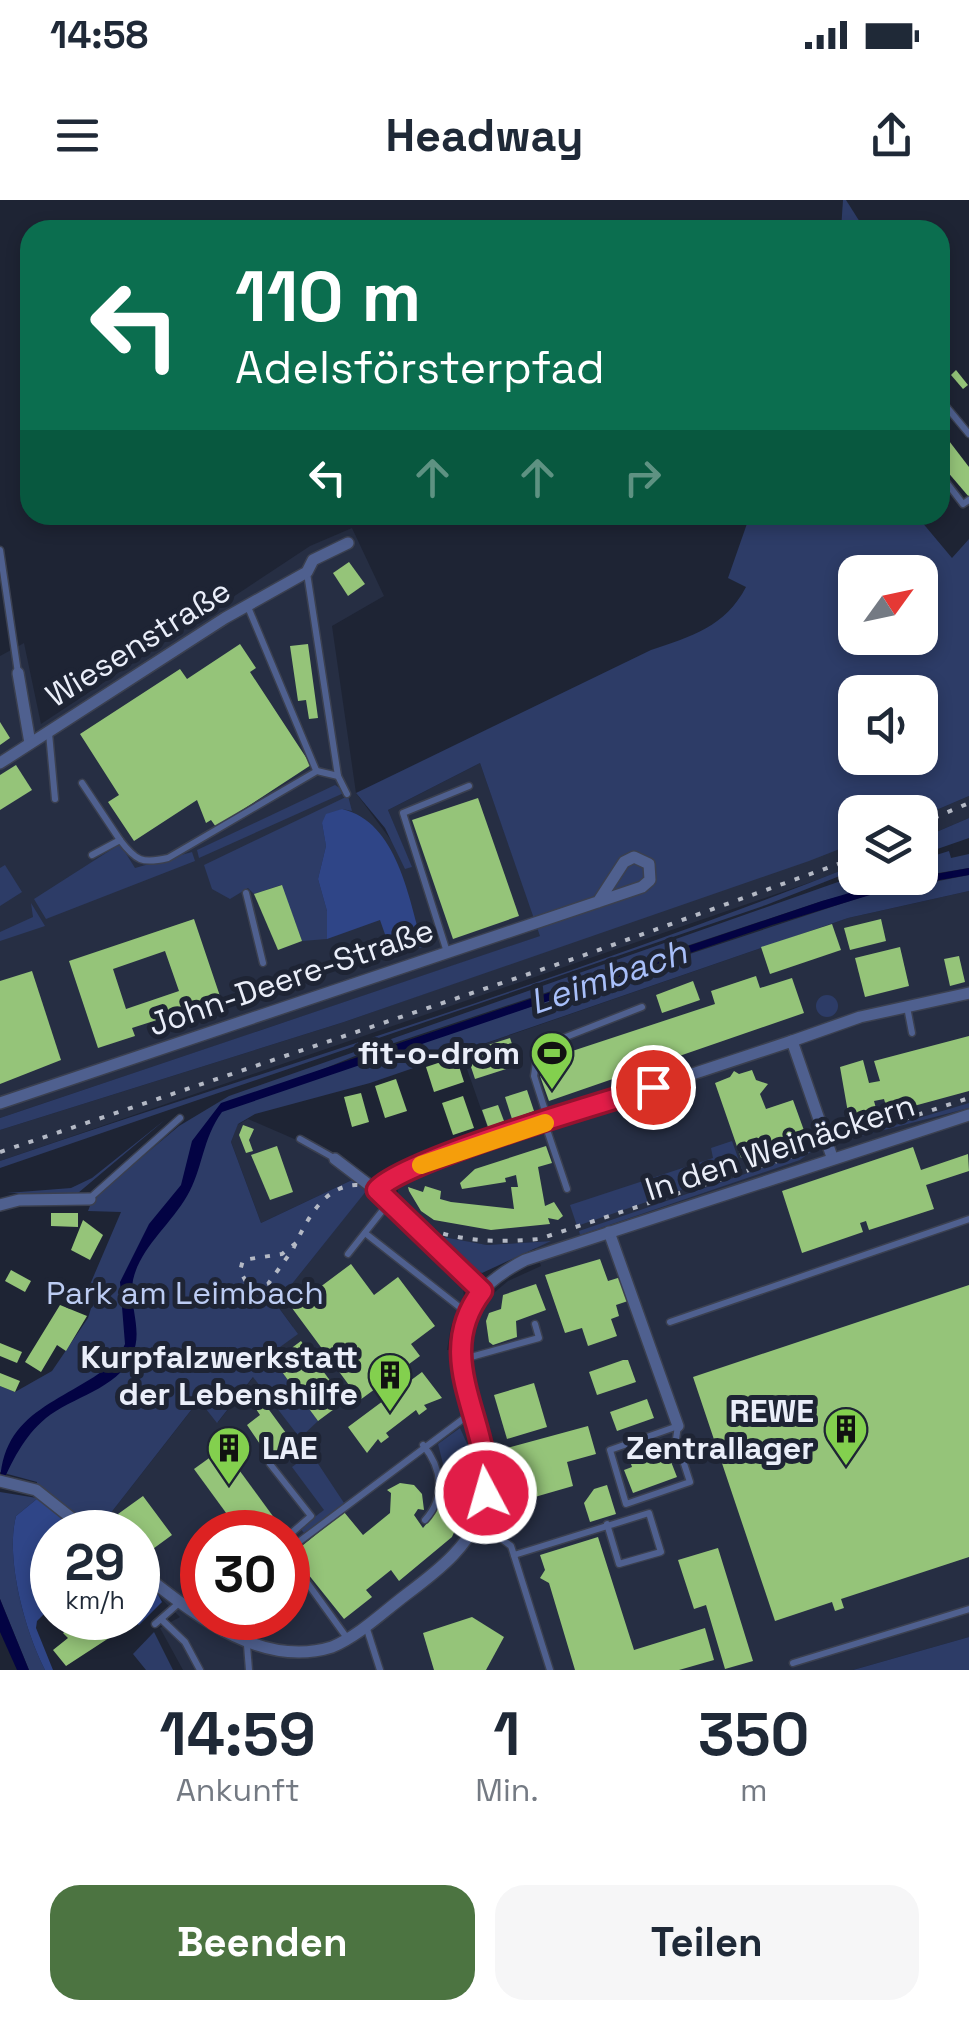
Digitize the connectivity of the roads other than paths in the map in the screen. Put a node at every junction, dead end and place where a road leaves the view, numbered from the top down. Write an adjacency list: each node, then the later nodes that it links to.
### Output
1 (950, 410): 2 (lane)
2 (969, 434)
3 (950, 487): 4 (lane)
4 (969, 500)
5 (348, 543): 7 (street, Wiesenstraße)
6 (0, 550): 9 (lane)
7 (307, 572): 8 (street, Wiesenstraße); 14 (lane)
8 (247, 605): 10 (street, Wiesenstraße); 13 (lane)
9 (18, 673): 11 (street)
10 (49, 731): 11 (street, Wiesenstraße); 18 (lane)
11 (30, 743): 12 (street, Wiesenstraße)
12 (0, 763)
13 (317, 771): 14 (lane); 19 (lane)
14 (338, 776): 17 (lane)
15 (82, 782): 19 (lane)
16 (468, 786): 23 (lane)
17 (347, 794)
18 (55, 799)
19 (120, 840): 20 (lane)
20 (92, 855)
21 (246, 893): 24 (lane)
22 (598, 902): 22 (street, John-Deere-Straße); 23 (street, John-Deere-Straße)
23 (448, 953): 30 (street, John-Deere-Straße)
24 (263, 963)
25 (969, 993): 26 (street)
26 (906, 1005): 28 (lane); 29 (street)
27 (642, 1007): 33 (lane)
28 (912, 1033)
29 (792, 1041): 33 (street); 35 (street)
30 (0, 1102)
31 (969, 1115): 35 (street, In den Weinäckern)
32 (180, 1118): 39 (lane)
33 (547, 1122): 37 (lane); 38 (street)
34 (300, 1139): 36 (lane)
35 (832, 1157): 43 (street, In den Weinäckern)
36 (335, 1159): 38 (street)
37 (566, 1189)
38 (377, 1190): 40 (street)
39 (90, 1199): 41 (street)
40 (390, 1201): 44 (lane); 46 (street)
41 (0, 1205)
42 (969, 1219): 48 (lane)
43 (609, 1232): 46 (street, In den Weinäckern); 52 (street)
44 (365, 1234): 45 (lane); 47 (lane)
45 (348, 1254)
46 (482, 1291): 47 (street, In den Weinäckern)
47 (468, 1314): 50 (street, In den Weinäckern)
48 (670, 1322)
49 (535, 1324): 50 (lane)
50 (459, 1360): 51 (street, In den Weinäckern)
51 (471, 1413): 53 (lane); 60 (street, In den Weinäckern)
52 (678, 1426): 52 (lane)
53 (423, 1446): 58 (lane); 61 (lane)
54 (270, 1464): 57 (lane)
55 (6, 1481): 56 (street)
56 (61, 1510)
57 (306, 1510)
58 (425, 1520)
59 (607, 1524): 59 (lane); 62 (lane)
60 (474, 1529): 62 (lane); 68 (street, In den Weinäckern)
61 (310, 1536)
62 (514, 1555): 78 (lane)
63 (310, 1584): 70 (lane)
64 (160, 1587): 65 (street, In den Weinäckern)
65 (180, 1603)
66 (180, 1608): 69 (lane)
67 (969, 1608): 74 (lane)
68 (366, 1626): 70 (street, In den Weinäckern); 77 (lane)
69 (180, 1638)
70 (348, 1638): 73 (street, In den Weinäckern)
71 (182, 1640): 75 (lane)
72 (239, 1640): 73 (street, In den Weinäckern)
73 (247, 1645): 76 (lane)
74 (793, 1663)
75 (200, 1670)
76 (250, 1670)
77 (380, 1670)
78 (550, 1670)

